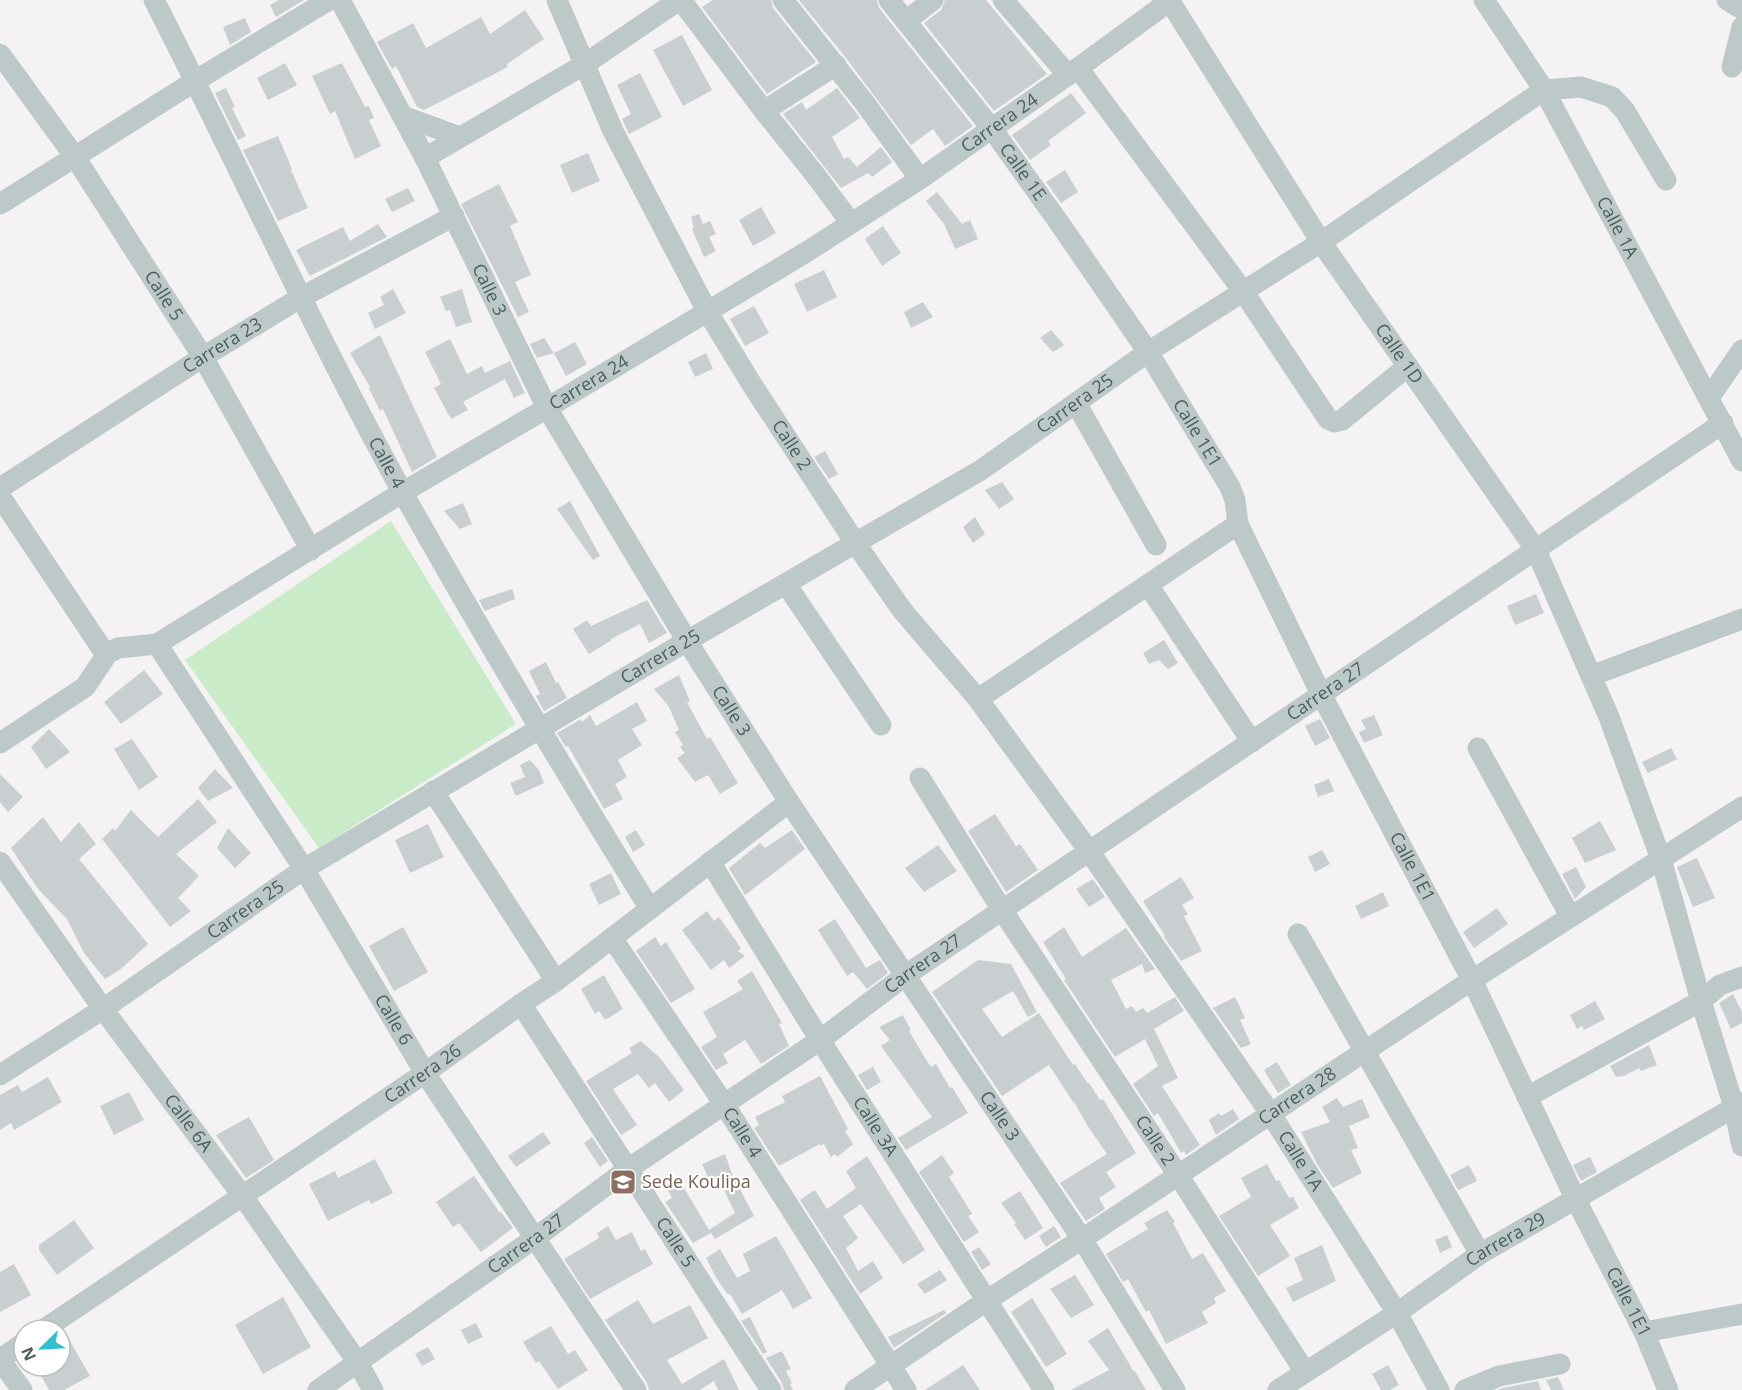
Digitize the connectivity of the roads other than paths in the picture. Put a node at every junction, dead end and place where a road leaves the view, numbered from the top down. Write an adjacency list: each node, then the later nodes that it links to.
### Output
1 (154, 0): 21 (street, Calle 4)
2 (329, 0): 21 (street)
3 (340, 0): 24 (street, Calle 3)
4 (557, 0): 17 (street, Calle 2)
5 (680, 0): 17 (street); 23 (street)
6 (783, 0): 18 (street)
7 (889, 0): 14 (street, Calle 1E)
8 (933, 0): 14 (street)
9 (1003, 0): 20 (street)
10 (1170, 0): 20 (street, Carrera 24); 34 (street, Calle 1D)
11 (1484, 0): 22 (street, Calle 1A)
12 (1727, 0): 13 (street)
13 (1742, 9)
14 (906, 21): 25 (street, Calle 1E)
15 (1742, 27): 19 (street)
16 (0, 54): 27 (street, Calle 5)
17 (585, 64): 26 (street); 37 (street, Calle 2)
18 (836, 65): 23 (street); 29 (street)
19 (1732, 67)
20 (1073, 72): 25 (street, Carrera 24); 35 (street)
21 (195, 81): 27 (street); 36 (street, Calle 4)
22 (1544, 90): 30 (street); 34 (street, Carrera 25); 42 (street, Calle 1A)
23 (764, 111): 33 (street)
24 (403, 116): 26 (street); 28 (street, Calle 3)
25 (992, 129): 29 (street, Carrera 24); 39 (street, Calle 1E)
26 (459, 137): 28 (street)
27 (75, 157): 31 (street); 40 (street, Calle 5)
28 (425, 158): 32 (street, Calle 3)
29 (920, 179): 33 (street, Carrera 24)
30 (1666, 180)
31 (0, 204)
32 (454, 216): 36 (street, Carrera 23); 44 (street, Calle 3)
33 (851, 224): 37 (street, Carrera 24)
34 (1321, 242): 35 (street, Carrera 25); 41 (street, Calle 1D)
35 (1243, 291): 39 (street, Carrera 25); 41 (street)
36 (300, 298): 40 (street, Carrera 23); 48 (street, Calle 4)
37 (707, 311): 44 (street, Carrera 24); 51 (street, Calle 2)
38 (1742, 350): 42 (street)
39 (1148, 352): 43 (street, Carrera 25); 50 (street, Calle 1E1)
40 (203, 357): 47 (street, Carrera 23); 53 (street, Calle 5)
41 (1408, 366): 54 (street, Calle 1D)
42 (1709, 398): 45 (street, Calle 1A)
43 (1076, 403): 51 (street, Carrera 25); 52 (street)
44 (547, 408): 48 (street, Carrera 24); 58 (street, Calle 3)
45 (1723, 423): 46 (street, Calle 1A); 54 (street, Carrera 27)
46 (1742, 461)
47 (0, 488)
48 (403, 492): 53 (street, Carrera 24); 65 (street, Calle 4)
49 (0, 496): 60 (street)
50 (1239, 524): 56 (street); 62 (street, Calle 1E1)
51 (856, 544): 55 (street, Carrera 25); 63 (street, Calle 2)
52 (1156, 545)
53 (311, 550): 59 (street, Carrera 24)
54 (1536, 550): 61 (street, Calle 1D); 62 (street, Carrera 27)
55 (786, 584): 58 (street, Carrera 25); 64 (street)
56 (1148, 585): 63 (street); 66 (street)
57 (1742, 618): 61 (street)
58 (687, 641): 65 (street, Carrera 25); 71 (street, Calle 3)
59 (157, 644): 60 (street, Carrera 24); 77 (street, Calle 6)
60 (106, 655): 67 (street)
61 (1591, 676): 74 (street, Calle 1D)
62 (1321, 693): 66 (street, Carrera 27); 85 (street, Calle 1E1)
63 (978, 699): 73 (street, Calle 2)
64 (881, 725)
65 (540, 730): 70 (street, Carrera 25); 78 (street, Calle 4)
66 (1252, 742): 73 (street, Carrera 27)
67 (0, 743)
68 (1478, 748): 80 (street)
69 (920, 778): 79 (street, Calle 2)
70 (433, 792): 77 (street, Carrera 25); 86 (street)
71 (789, 802): 76 (street, Carrera 26); 83 (street, Calle 3)
72 (1742, 807): 74 (street, Carrera 28)
73 (1089, 850): 79 (street, Carrera 27); 97 (street, Calle 1A)
74 (1661, 859): 80 (street, Carrera 28); 87 (street, Calle 1D)
75 (0, 862): 89 (street, Calle 6A)
76 (710, 862): 78 (street, Carrera 26); 90 (street, Calle 3A)
77 (304, 869): 89 (street, Carrera 25); 92 (street, Calle 6)
78 (650, 909): 82 (street, Carrera 26)
79 (1002, 910): 83 (street, Carrera 27); 100 (street, Calle 2)
80 (1570, 916): 85 (street, Carrera 28)
81 (1298, 934): 91 (street)
82 (612, 938): 86 (street, Carrera 26); 95 (street, Calle 4)
83 (906, 975): 90 (street, Carrera 27); 104 (street, Calle 3)
84 (1742, 977): 87 (street)
85 (1472, 980): 91 (street, Carrera 28); 94 (street, Calle 1E1)
86 (556, 981): 88 (street, Carrera 26)
87 (1701, 1001): 94 (street); 96 (street, Calle 1D)
88 (521, 1004): 92 (street, Carrera 26); 99 (street, Calle 5)
89 (103, 1009): 93 (street, Carrera 25); 101 (street, Calle 6A)
90 (820, 1040): 95 (street, Carrera 27); 106 (street, Calle 3A)
91 (1364, 1053): 97 (street, Carrera 28); 105 (street)
92 (425, 1073): 101 (street, Carrera 26); 103 (street, Calle 6)
93 (0, 1075)
94 (1527, 1097): 102 (street, Calle 1E1)
95 (724, 1104): 99 (street, Carrera 27); 114 (street, Calle 4)
96 (1738, 1105): 98 (street, Calle 1D); 102 (street, Carrera 29)
97 (1270, 1113): 100 (street, Carrera 28); 107 (street, Calle 1A)
98 (1742, 1146)
99 (628, 1169): 103 (street, Carrera 27); 120 (street, Calle 5)
100 (1178, 1175): 104 (street, Carrera 28); 115 (street, Calle 2)
101 (242, 1195): 109 (street, Carrera 26); 112 (street, Calle 6A)
102 (1575, 1198): 105 (street, Carrera 29); 110 (street, Calle 1E1)
103 (535, 1238): 112 (street, Carrera 27); 119 (street, Calle 6)
104 (1082, 1239): 106 (street, Carrera 28); 124 (street, Calle 3)
105 (1480, 1254): 107 (street, Carrera 29)
106 (986, 1301): 114 (street, Carrera 28); 123 (street, Calle 3A)
107 (1397, 1313): 115 (street, Carrera 29); 126 (street, Calle 1A)
108 (1742, 1314): 110 (street)
109 (61, 1318)
110 (1644, 1332): 128 (street, Calle 1E1)
111 (0, 1359): 116 (street)
112 (358, 1363): 117 (street, Carrera 27); 118 (street, Calle 6A)
113 (1560, 1364): 127 (street)
114 (891, 1365): 121 (street, Carrera 28); 122 (street, Calle 4)
115 (1305, 1372): 125 (street, Carrera 29)
116 (22, 1390)
117 (318, 1390)
118 (373, 1390)
119 (636, 1390)
120 (771, 1390)
121 (855, 1390)
122 (906, 1390)
123 (1044, 1390)
124 (1175, 1390)
125 (1278, 1390)
126 (1439, 1390)
127 (1465, 1390)
128 (1668, 1390)

